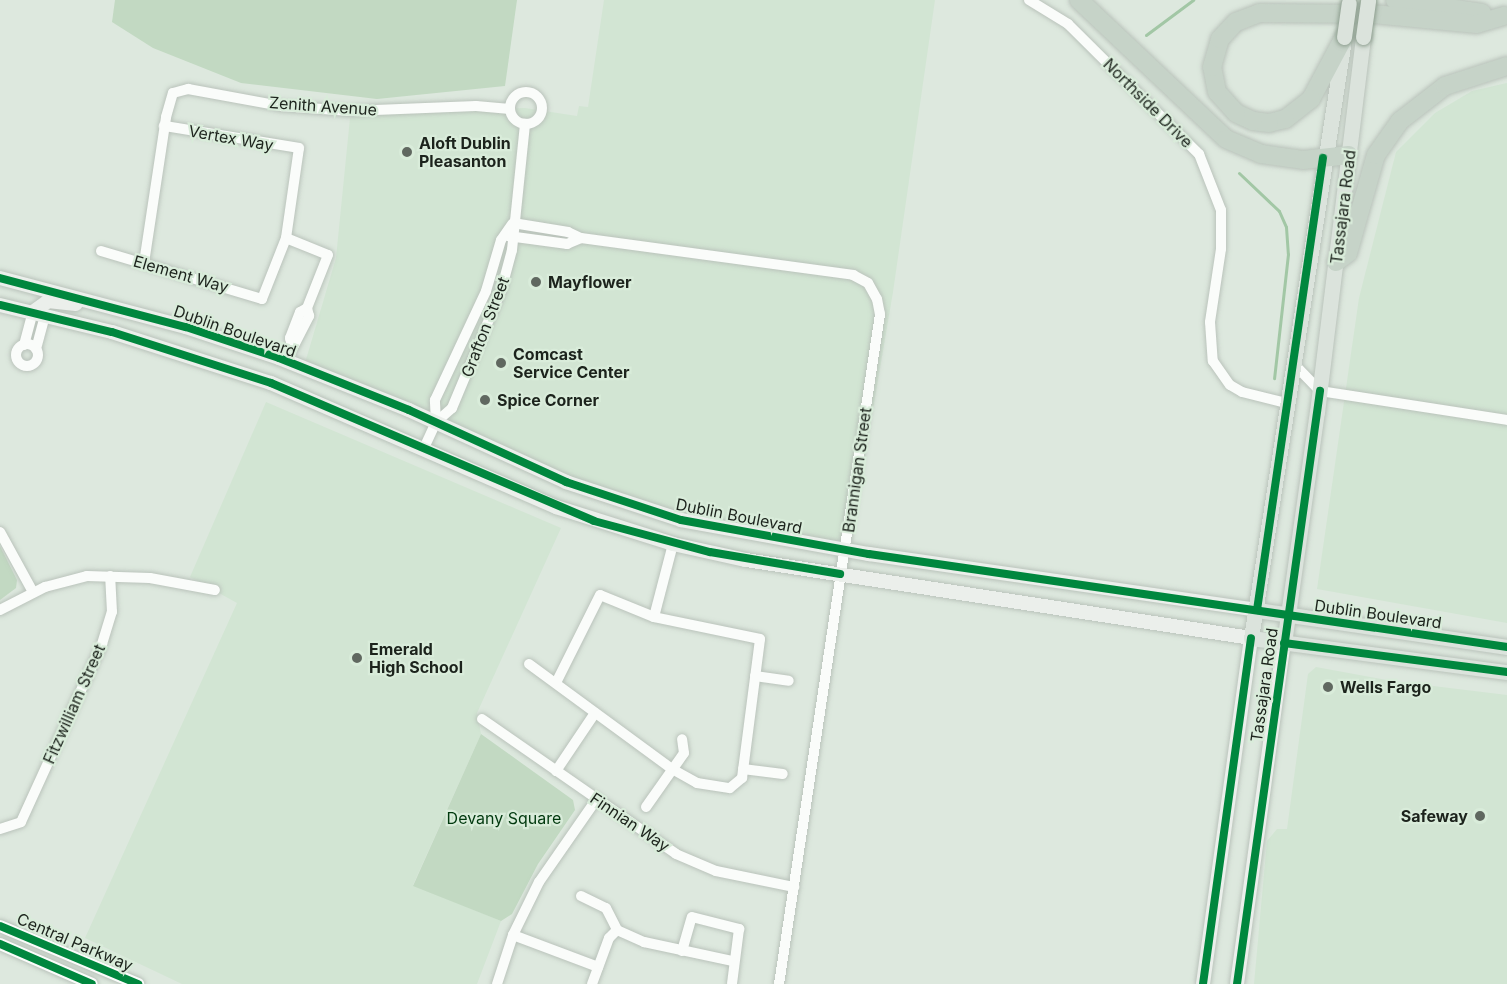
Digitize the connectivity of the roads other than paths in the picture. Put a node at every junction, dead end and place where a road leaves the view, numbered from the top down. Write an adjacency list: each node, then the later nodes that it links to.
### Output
1 (1029, 0): 30 (street, Northside Drive)
2 (1079, 0): 13 (highway)
3 (1350, 0): 7 (main road, Tassajara Road, bridge)
4 (1368, 0): 12 (main road, Tassajara Road, bridge)
5 (1395, 0): 6 (highway)
6 (1506, 17): 7 (highway)
7 (1344, 37): 13 (main road, Tassajara Road)
8 (1507, 66): 19 (highway)
9 (510, 109): 10 (street); 10 (street); 11 (street, Zenith Avenue)
10 (525, 124): 14 (street, Grafton Street)
11 (164, 126): 16 (street, Vertex Way); 20 (street)
12 (1349, 155): 13 (highway); 19 (main road, Tassajara Road)
13 (1323, 158): 28 (main road, Tassajara Road)
14 (513, 223): 15 (street, Grafton Street); 17 (street, Brannigan Street)
15 (509, 236): 17 (street, Brannigan Street); 32 (street, Grafton Street); 32 (street, Grafton Street)
16 (286, 238): 20 (street, Element Way); 27 (street)
17 (580, 238): 36 (street, Brannigan Street)
18 (100, 251): 20 (street, Element Way)
19 (1336, 262): 29 (main road, Tassajara Road)
20 (144, 263)
21 (0, 278): 24 (main road, Dublin Boulevard)
22 (0, 305): 23 (main road)
23 (39, 313): 24 (main road); 25 (street); 26 (street); 33 (main road)
24 (154, 318): 27 (main road, Dublin Boulevard)
25 (24, 345): 26 (street); 26 (street)
26 (36, 349)
27 (286, 361): 32 (main road, Dublin Boulevard)
28 (1293, 363): 29 (street); 30 (main road, Tassajara Road)
29 (1320, 391): 31 (street); 43 (main road, Tassajara Road)
30 (1286, 403): 42 (main road, Tassajara Road)
31 (1507, 420)
32 (436, 422): 33 (street, Grafton Street); 36 (main road, Dublin Boulevard)
33 (424, 448): 35 (main road)
34 (0, 532): 40 (street)
35 (673, 544): 37 (main road); 44 (street)
36 (845, 549): 37 (street, Brannigan Street); 42 (main road, Dublin Boulevard)
37 (840, 574): 45 (main road); 63 (street, Brannigan Street)
38 (110, 576): 39 (street); 40 (street); 62 (street, Fitzwilliam Street)
39 (215, 590)
40 (33, 592): 41 (street)
41 (0, 610)
42 (1257, 610): 43 (main road, Dublin Boulevard); 45 (main road, Tassajara Road)
43 (1288, 614): 46 (main road, Tassajara Road); 47 (main road, Dublin Boulevard)
44 (654, 617): 50 (street); 52 (street)
45 (1251, 638): 46 (main road); 78 (main road, Tassajara Road)
46 (1284, 644): 49 (main road); 79 (main road, Tassajara Road)
47 (1507, 647)
48 (529, 664): 52 (street)
49 (1507, 672)
50 (755, 676): 51 (street); 57 (street)
51 (789, 681)
52 (556, 683): 53 (street)
53 (595, 713): 56 (street); 58 (street)
54 (482, 719): 58 (street, Finnian Way)
55 (682, 739): 56 (street)
56 (672, 769): 57 (street); 61 (street)
57 (743, 769): 59 (street)
58 (556, 771): 60 (street, Finnian Way)
59 (783, 774)
60 (596, 800): 63 (street, Finnian Way); 67 (street)
61 (646, 807)
62 (0, 829)
63 (794, 888): 77 (street, Brannigan Street)
64 (581, 897): 66 (street)
65 (0, 926): 73 (street, Central Parkway)
66 (617, 930): 69 (street); 71 (street)
67 (513, 935): 71 (street); 74 (street)
68 (0, 945): 72 (street, Central Parkway)
69 (682, 951): 70 (street); 70 (street)
70 (732, 961): 76 (street)
71 (598, 968): 75 (street)
72 (92, 984)
73 (138, 984)
74 (497, 984)
75 (592, 984)
76 (732, 984)
77 (779, 984)
78 (1203, 984)
79 (1237, 984)

